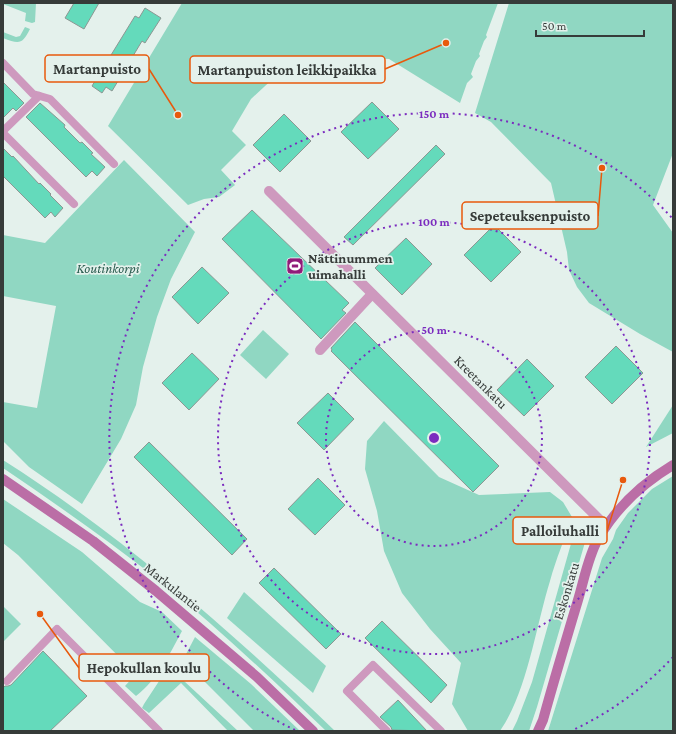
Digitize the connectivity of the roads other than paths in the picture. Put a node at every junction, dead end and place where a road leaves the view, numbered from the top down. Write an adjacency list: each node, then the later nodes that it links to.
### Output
1 (3, 63): 2 (lane)
2 (39, 96): 3 (lane); 4 (lane)
3 (3, 132): 6 (lane)
4 (114, 164)
5 (269, 191): 7 (street, Kreetankatu)
6 (74, 204)
7 (372, 294): 8 (street); 11 (street, Kreetankatu)
8 (320, 350)
9 (673, 465): 11 (main road, Eskonkatu)
10 (3, 478): 14 (main road, Markulantie)
11 (606, 526): 17 (main road, Eskonkatu)
12 (7, 681): 13 (lane)
13 (159, 731)
14 (313, 731)
15 (387, 731): 16 (lane)
16 (441, 731)
17 (538, 731)

